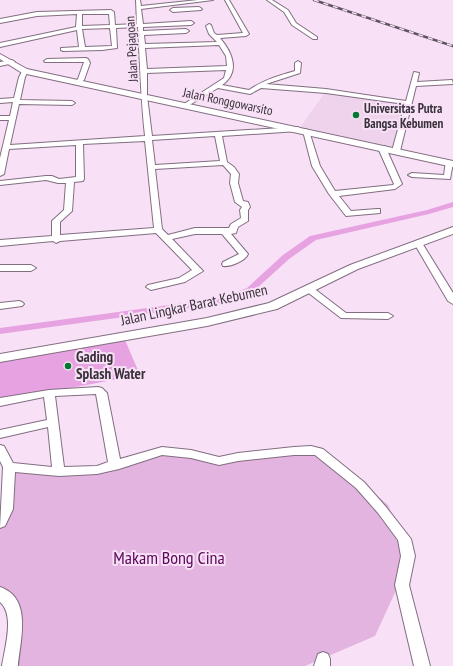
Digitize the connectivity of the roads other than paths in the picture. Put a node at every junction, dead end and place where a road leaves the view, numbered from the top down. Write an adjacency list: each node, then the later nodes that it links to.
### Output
1 (138, 0): 2 (street); 7 (street, Jalan Pejagoan)
2 (144, 0)
3 (211, 0): 6 (street)
4 (227, 0): 20 (street)
5 (269, 0): 21 (street)
6 (154, 6): 7 (street); 8 (street)
7 (140, 8): 10 (street, Jalan Pejagoan)
8 (199, 9)
9 (80, 12): 12 (street); 14 (street); 17 (street)
10 (140, 18): 11 (street); 15 (street, Jalan Pejagoan)
11 (148, 18)
12 (0, 21)
13 (192, 23): 15 (street)
14 (113, 25): 15 (street); 17 (street); 25 (street)
15 (140, 25): 19 (street, Jalan Pejagoan)
16 (209, 26): 20 (street)
17 (79, 28): 23 (street); 25 (street)
18 (186, 32): 19 (street)
19 (141, 33): 24 (street, Jalan Pejagoan)
20 (216, 37): 22 (street)
21 (315, 38)
22 (222, 43): 24 (street); 32 (street)
23 (0, 45)
24 (142, 46): 34 (street, Jalan Pejagoan)
25 (82, 48): 26 (street)
26 (63, 49)
27 (0, 56): 28 (main road, Jalan Ronggowarsito)
28 (12, 62): 31 (street); 33 (main road, Jalan Ronggowarsito)
29 (47, 62): 37 (street)
30 (298, 63): 40 (street)
31 (0, 64)
32 (231, 68): 34 (street); 39 (street)
33 (25, 71): 37 (main road, Jalan Ronggowarsito); 43 (street)
34 (144, 71): 41 (street, Jalan Pejagoan)
35 (416, 73): 38 (street)
36 (451, 81): 38 (street)
37 (78, 82): 41 (main road, Jalan Ronggowarsito)
38 (413, 84): 45 (street)
39 (218, 86): 40 (street); 46 (street)
40 (259, 86): 45 (street)
41 (144, 96): 46 (main road, Jalan Ronggowarsito); 51 (street, Jalan Pejagoan)
42 (0, 101): 43 (street)
43 (17, 101): 44 (street); 48 (street)
44 (72, 103)
45 (408, 103): 55 (street)
46 (186, 105): 49 (main road, Jalan Ronggowarsito)
47 (0, 118): 48 (street)
48 (13, 118): 53 (street)
49 (302, 130): 50 (street); 54 (main road, Jalan Ronggowarsito); 63 (street)
50 (218, 134): 51 (street); 56 (street)
51 (148, 138): 52 (street); 58 (street, Jalan Pejagoan)
52 (79, 142): 53 (street); 61 (street)
53 (4, 147): 59 (street)
54 (382, 148): 55 (main road, Jalan Ronggowarsito); 63 (street)
55 (396, 151): 57 (main road, Jalan Ronggowarsito)
56 (224, 162): 58 (street); 67 (street)
57 (451, 164): 60 (street)
58 (151, 167): 65 (street, Jalan Pejagoan)
59 (0, 174)
60 (412, 175)
61 (70, 180): 62 (street); 69 (street)
62 (0, 183)
63 (333, 194): 64 (street)
64 (377, 210)
65 (158, 230): 68 (street); 69 (street)
66 (453, 230): 71 (main road, Jalan Lingkar Barat Kebumen)
67 (224, 231): 68 (street); 72 (street)
68 (165, 238): 75 (street)
69 (56, 240): 70 (street)
70 (0, 243)
71 (418, 243): 76 (main road, Jalan Lingkar Barat Kebumen); 77 (street)
72 (226, 264)
73 (0, 268): 74 (street)
74 (31, 268)
75 (151, 287)
76 (309, 289): 80 (street); 81 (main road, Jalan Lingkar Barat Kebumen)
77 (453, 301)
78 (19, 304): 79 (street)
79 (0, 306)
80 (388, 316)
81 (0, 358)
82 (49, 393): 83 (street); 84 (street); 87 (street)
83 (0, 402)
84 (53, 422): 85 (street); 89 (street)
85 (0, 434)
86 (0, 449): 88 (street)
87 (115, 466): 89 (street); 93 (street)
88 (9, 467): 89 (street); 90 (street)
89 (59, 472)
90 (0, 523)
91 (0, 593): 92 (street)
92 (10, 666)
93 (422, 666)

